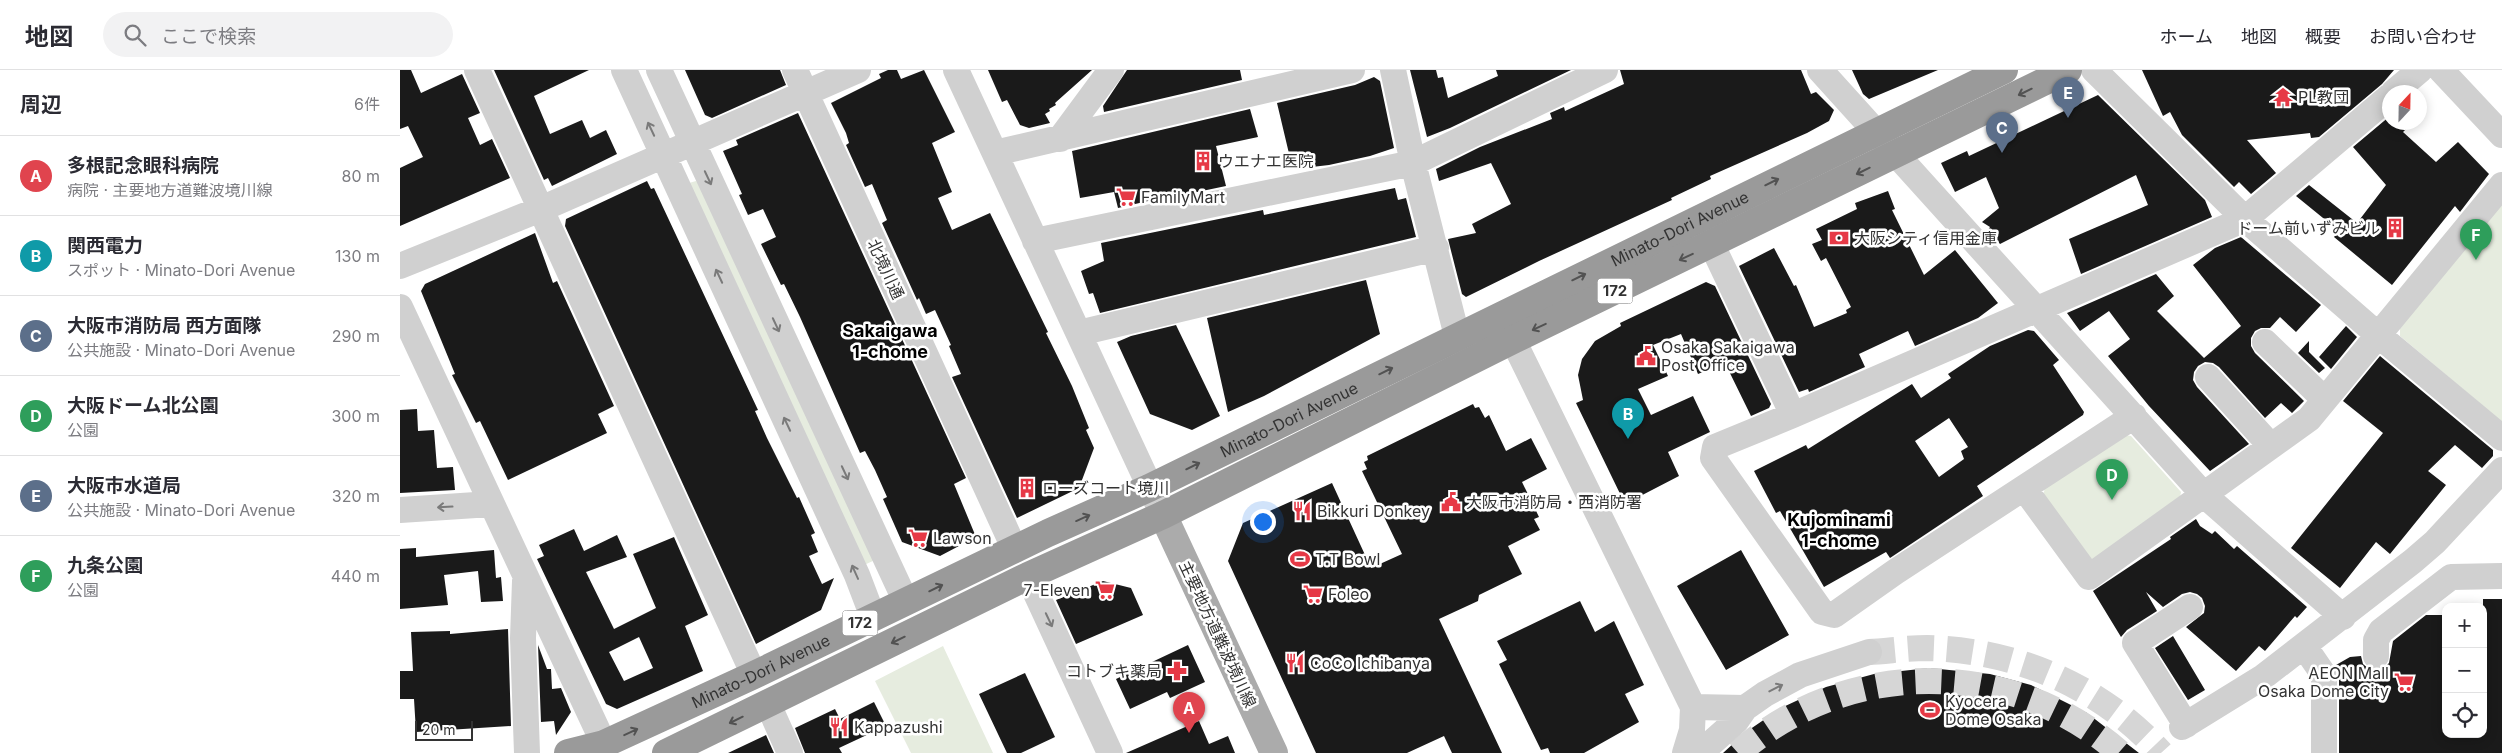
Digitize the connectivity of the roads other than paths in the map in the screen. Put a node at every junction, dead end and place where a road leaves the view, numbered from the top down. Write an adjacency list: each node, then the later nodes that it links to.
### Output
1 (477, 70): 28 (street)
2 (624, 70): 24 (street, one-way to 2)
3 (659, 70): 22 (street)
4 (858, 70): 16 (street)
5 (956, 70): 23 (street)
6 (1111, 70): 21 (street)
7 (1352, 70): 21 (street)
8 (1393, 70): 26 (street)
9 (1605, 70): 26 (street)
10 (1820, 70): 19 (street)
11 (2004, 70): 19 (highway, Minato-Dori Avenue / 172)
12 (2068, 70): 25 (highway, Minato-Dori Avenue / 172, one-way to 25)
13 (2094, 70): 29 (street)
14 (2420, 70): 17 (street)
15 (2441, 70): 20 (street)
16 (800, 82): 22 (street); 54 (street, 北境川通)
17 (2402, 85)
18 (2382, 103): 29 (street)
19 (1876, 132): 25 (street); 38 (highway, Minato-Dori Avenue / 172, one-way to 19)
20 (2502, 135)
21 (1060, 139): 23 (street)
22 (692, 143): 24 (street); 58 (street, one-way to 58)
23 (995, 153): 30 (street)
24 (663, 154): 28 (street); 60 (street, one-way to 24)
25 (1897, 155): 31 (highway, Minato-Dori Avenue / 172, one-way to 31); 35 (street)
26 (1413, 163): 30 (street); 32 (street)
27 (2502, 185): 37 (street)
28 (541, 209): 33 (street); 65 (street)
29 (2245, 218): 35 (street); 37 (street)
30 (1035, 241): 36 (street)
31 (1712, 245): 39 (highway, Minato-Dori Avenue / 172, one-way to 39); 43 (street)
32 (1436, 248): 36 (street); 38 (street)
33 (400, 266)
34 (400, 307): 51 (street)
35 (2037, 308): 43 (street); 44 (street)
36 (1079, 333): 48 (street)
37 (2377, 334): 42 (street); 45 (street)
38 (1457, 336): 48 (highway, Minato-Dori Avenue / 172, one-way to 38)
39 (1513, 340): 53 (highway, Minato-Dori Avenue / 172); 67 (street)
40 (2265, 342): 42 (street)
41 (2208, 377): 46 (street)
42 (2324, 399): 46 (street)
43 (1792, 415): 49 (street)
44 (2134, 416): 49 (street); 50 (street)
45 (2502, 438)
46 (2270, 445): 50 (street)
47 (2499, 480): 61 (street)
48 (1149, 488): 53 (street); 54 (highway, Minato-Dori Avenue / 172, one-way to 48)
49 (2024, 488): 50 (street)
50 (2204, 495): 61 (street)
51 (491, 504): 52 (street, one-way to 52); 57 (street)
52 (400, 510)
53 (1163, 515): 55 (highway, Minato-Dori Avenue / 172); 75 (main road, 主要地方道難波境川線)
54 (1015, 550): 58 (highway, Minato-Dori Avenue / 172, one-way to 54)
55 (1028, 576): 66 (highway, Minato-Dori Avenue / 172, one-way to 66); 74 (street, one-way to 74)
56 (2502, 576): 64 (street)
57 (526, 578): 69 (street); 70 (street)
58 (906, 602): 60 (highway, Minato-Dori Avenue / 172)
59 (2190, 607): 62 (street)
60 (873, 617): 65 (highway, Minato-Dori Avenue / 172)
61 (2342, 617): 62 (street)
62 (2304, 646): 78 (street)
63 (1870, 652): 68 (street, one-way to 63)
64 (2376, 656)
65 (754, 675): 69 (highway, Minato-Dori Avenue / 172, one-way to 65)
66 (768, 704): 72 (highway, Minato-Dori Avenue / 172, one-way to 72); 73 (street)
67 (1693, 707): 68 (street); 76 (street)
68 (1745, 708): 77 (street)
69 (604, 744): 71 (highway, Minato-Dori Avenue / 172)
70 (527, 753)
71 (568, 753)
72 (666, 753)
73 (790, 753)
74 (1110, 753)
75 (1274, 753)
76 (1685, 753)
77 (1700, 753)
78 (2324, 753)

